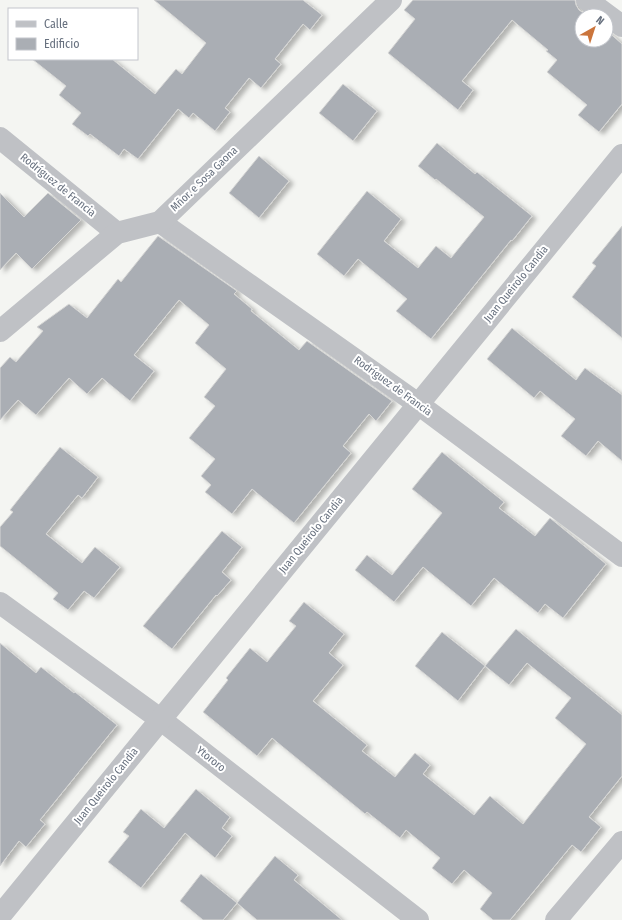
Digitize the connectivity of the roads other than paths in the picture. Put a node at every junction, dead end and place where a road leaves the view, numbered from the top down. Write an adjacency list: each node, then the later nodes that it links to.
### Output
1 (391, 0): 6 (street, Mñor. e Sosa Gaona)
2 (587, 0): 3 (street)
3 (622, 26)
4 (0, 138): 7 (street, Rodríguez de Francia)
5 (622, 155): 9 (street, Juan Queirolo Candia)
6 (160, 222): 7 (street); 9 (street, Rodríguez de Francia)
7 (117, 232): 8 (street)
8 (0, 331)
9 (418, 404): 10 (street, Rodríguez de Francia); 12 (street, Juan Queirolo Candia)
10 (622, 556)
11 (0, 603): 12 (street, Ytororo)
12 (160, 719): 14 (street, Juan Queirolo Candia); 15 (street, Ytororo)
13 (622, 842): 16 (street)
14 (0, 916)
15 (418, 920)
16 (556, 920)

